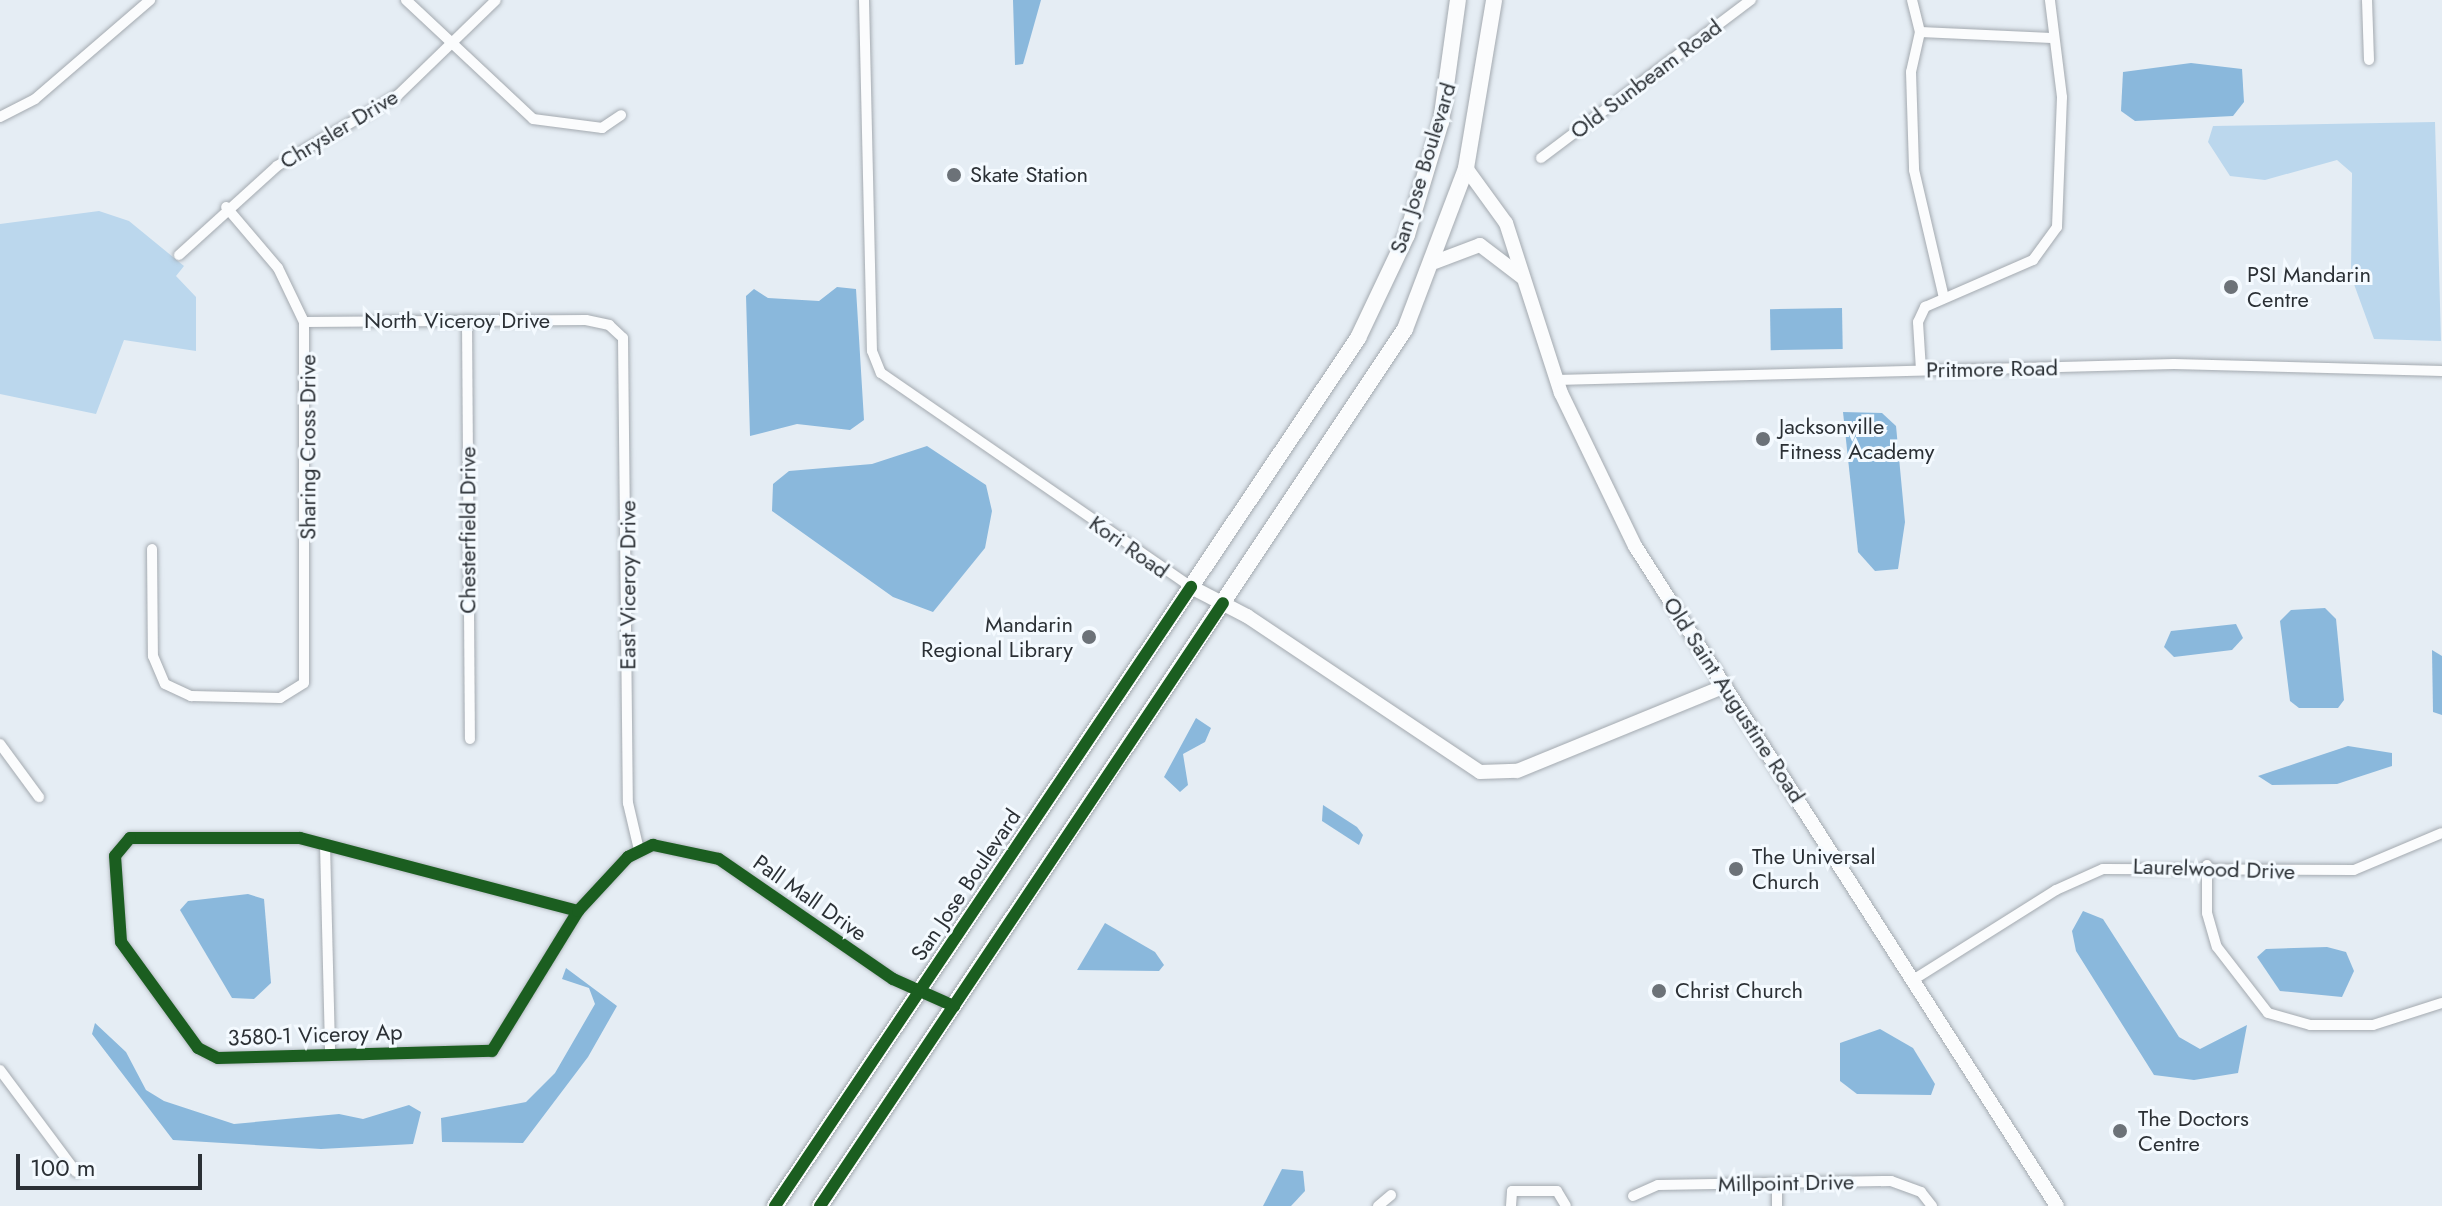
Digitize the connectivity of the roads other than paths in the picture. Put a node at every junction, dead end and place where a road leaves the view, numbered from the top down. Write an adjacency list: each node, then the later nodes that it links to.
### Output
1 (150, 0): 16 (street)
2 (406, 0): 13 (street)
3 (496, 0): 13 (street, Chrysler Drive)
4 (864, 0): 31 (street, Kori Road)
5 (1458, 0): 31 (main road, San Jose Boulevard)
6 (1494, 0): 18 (main road, San Jose Boulevard)
7 (1751, 0): 17 (street, Old Sunbeam Road)
8 (1912, 0): 11 (street)
9 (2050, 0): 12 (street)
10 (2367, 0): 14 (street)
11 (1920, 32): 12 (street); 23 (street)
12 (2052, 38): 23 (street)
13 (453, 44): 15 (street); 19 (street, Chrysler Drive)
14 (2369, 60)
15 (621, 115)
16 (0, 117)
17 (1541, 158)
18 (1466, 168): 21 (main road, San Jose Boulevard); 22 (main road, Old Saint Augustine Road)
19 (226, 207): 20 (street, Chrysler Drive); 25 (street, Sharing Cross Drive)
20 (179, 255)
21 (1435, 262): 22 (main road); 32 (main road, San Jose Boulevard)
22 (1522, 277): 29 (main road, Old Saint Augustine Road)
23 (1944, 298): 27 (street)
24 (467, 320): 25 (street, North Viceroy Drive); 26 (street, North Viceroy Drive); 34 (street, Chesterfield Drive)
25 (304, 322): 30 (street, Sharing Cross Drive)
26 (609, 325): 39 (street, East Viceroy Drive)
27 (1921, 370): 28 (street, Pritmore Road); 29 (street, Pritmore Road)
28 (2442, 371)
29 (1556, 380): 33 (main road, Old Saint Augustine Road)
30 (152, 549)
31 (1191, 587): 32 (main road, Kori Road); 43 (main road, San Jose Boulevard)
32 (1223, 603): 33 (main road, Kori Road); 45 (main road, San Jose Boulevard)
33 (1725, 686): 42 (main road, Old Saint Augustine Road)
34 (470, 739)
35 (0, 744): 36 (street)
36 (39, 797)
37 (2442, 833): 40 (street, Laurelwood Drive)
38 (325, 844): 41 (street, 3580-1 Viceroy Ap); 46 (street); 46 (street, 3580-1 Viceroy Ap)
39 (639, 850): 41 (street, 3580-1 Viceroy Ap); 43 (street, Pall Mall Drive)
40 (2207, 865): 42 (street, Laurelwood Drive); 44 (street)
41 (578, 911): 46 (street, 3580-1 Viceroy Ap)
42 (1913, 980): 59 (main road, Old Saint Augustine Road)
43 (920, 991): 45 (street, Pall Mall Drive); 52 (main road, San Jose Boulevard)
44 (2442, 1003)
45 (954, 1006): 53 (main road, San Jose Boulevard)
46 (330, 1054)
47 (0, 1070): 48 (street)
48 (76, 1172)
49 (1777, 1183): 51 (street, Millpoint Drive); 57 (street); 58 (street, Millpoint Drive)
50 (1391, 1195): 54 (street)
51 (1633, 1196)
52 (775, 1206)
53 (820, 1206)
54 (1378, 1206)
55 (1511, 1206): 56 (street)
56 (1566, 1206)
57 (1777, 1206)
58 (1932, 1206)
59 (2057, 1206)

